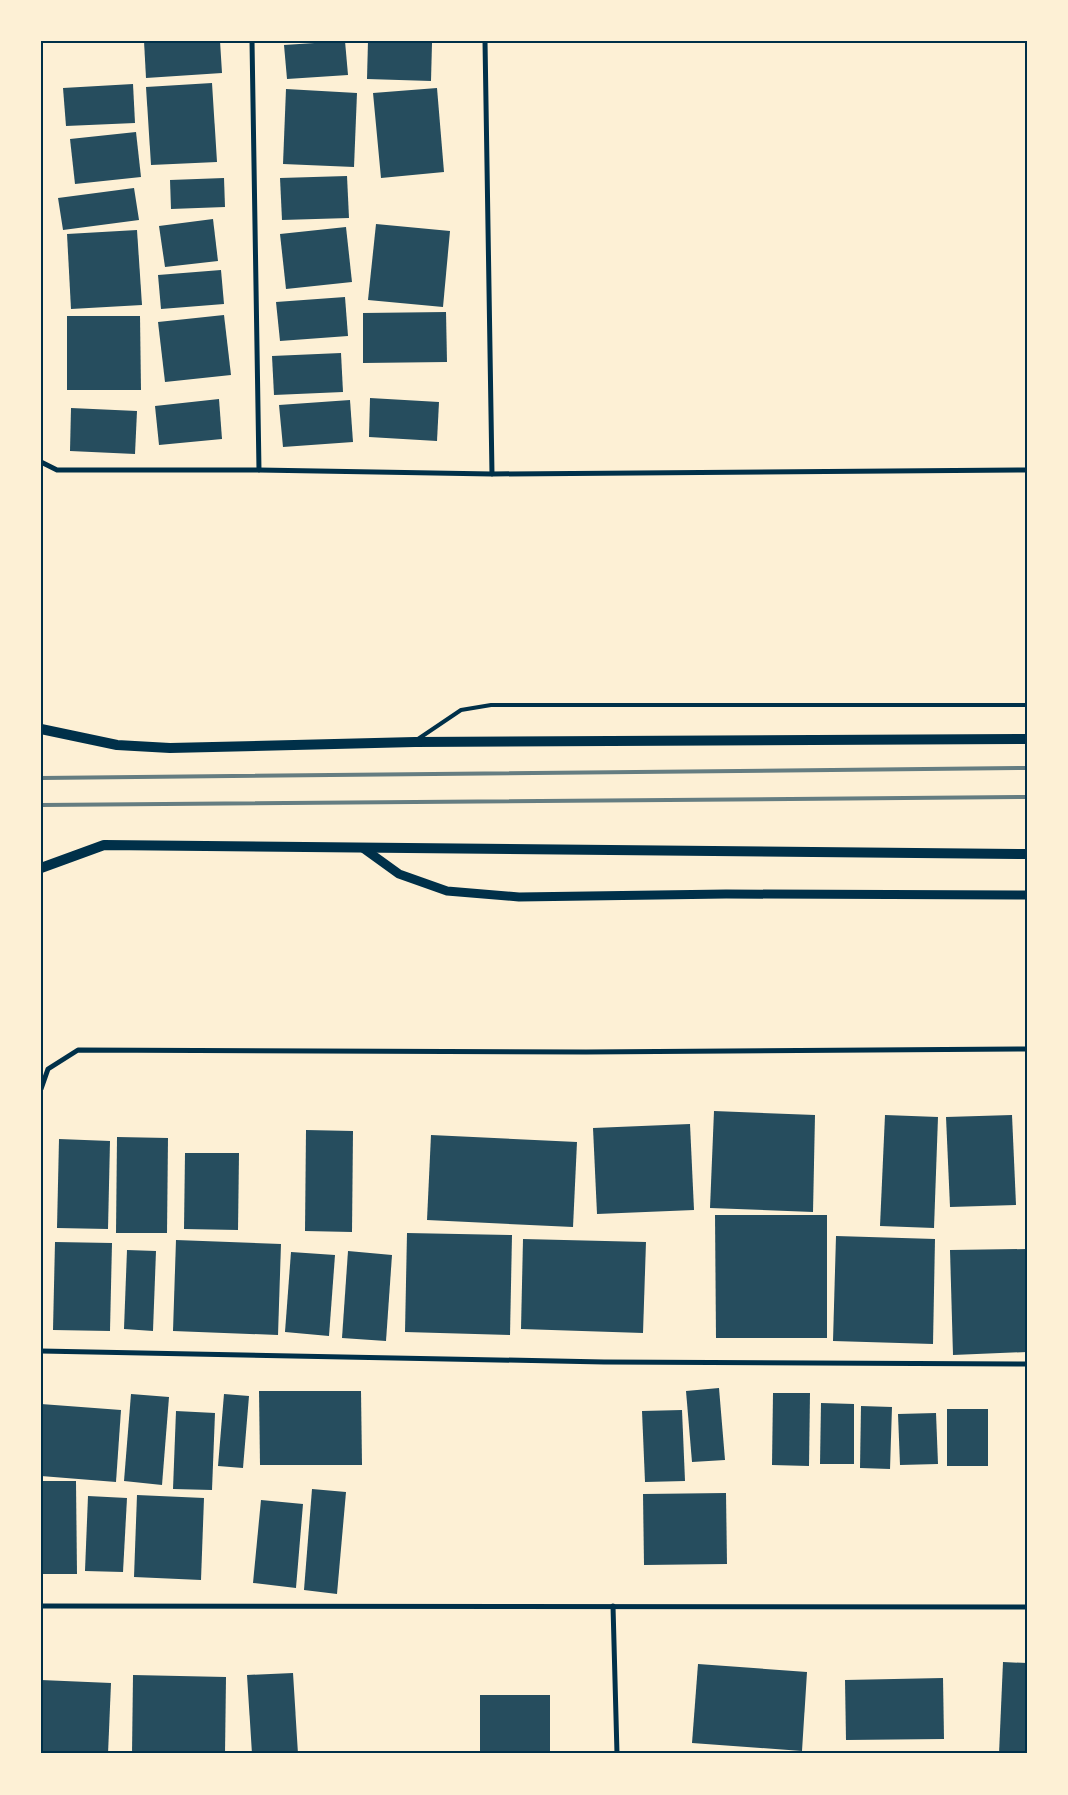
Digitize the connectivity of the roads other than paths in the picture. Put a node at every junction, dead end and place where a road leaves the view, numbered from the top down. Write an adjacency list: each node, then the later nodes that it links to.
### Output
1 (252, 41): 4 (street)
2 (485, 41): 6 (street)
3 (41, 462): 4 (street)
4 (259, 470): 6 (street)
5 (1027, 470): 6 (street)
6 (492, 474)
7 (1027, 705): 10 (lane)
8 (41, 729): 10 (main road)
9 (1027, 739): 10 (main road)
10 (415, 742)
11 (363, 848): 12 (main road); 13 (main road); 14 (street)
12 (1027, 854)
13 (41, 868)
14 (1027, 895)
15 (1027, 1049): 16 (street)
16 (41, 1089)
17 (41, 1351): 18 (street)
18 (1027, 1364)
19 (41, 1606): 20 (street)
20 (613, 1606): 21 (street); 22 (street)
21 (1027, 1607)
22 (617, 1754)

